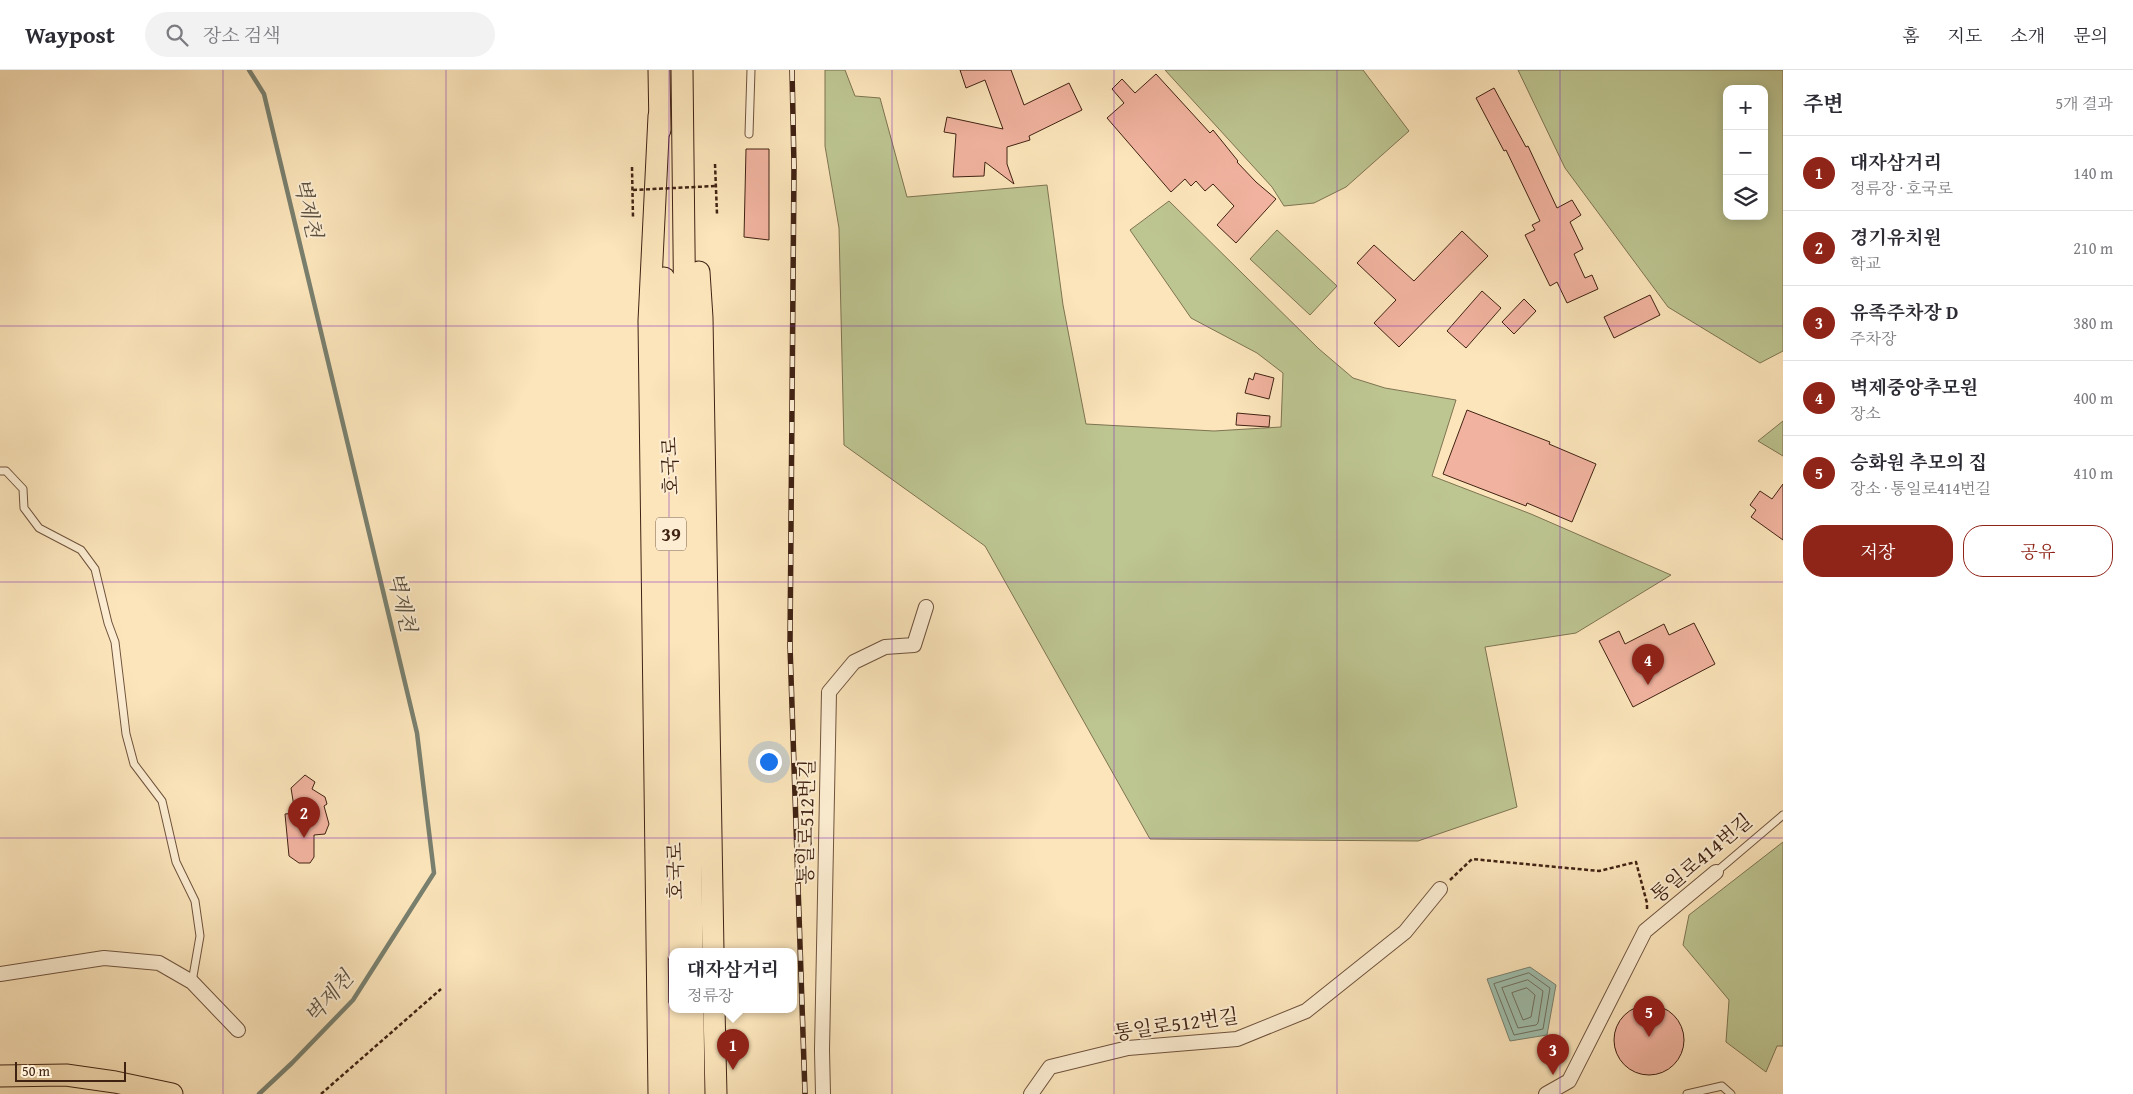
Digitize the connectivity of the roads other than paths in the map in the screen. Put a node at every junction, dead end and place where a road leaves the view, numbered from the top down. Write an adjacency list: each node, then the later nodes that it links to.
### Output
1 (659, 70): 4 (main road, 호국로 / 39)
2 (682, 70): 5 (main road, 호국로 / 39)
3 (751, 70): 6 (lane)
4 (659, 116): 12 (main road, 호국로 / 39); 24 (main road)
5 (684, 120): 13 (main road, 호국로 / 39); 14 (main road)
6 (749, 134)
7 (0, 471): 16 (lane)
8 (926, 607): 28 (street, 통일로512번길)
9 (1783, 815): 10 (lane, 통일로414번길)
10 (1716, 872): 30 (street, 통일로414번길)
11 (1440, 889): 29 (street, 통일로512번길)
12 (676, 948)
13 (692, 948)
14 (713, 948)
15 (0, 974): 16 (street)
16 (192, 982): 20 (street)
17 (678, 1013): 21 (main road)
18 (693, 1013): 21 (main road)
19 (714, 1013): 27 (main road)
20 (238, 1030)
21 (686, 1068): 25 (main road); 26 (main road)
22 (0, 1076): 23 (main road)
23 (172, 1094)
24 (659, 1094)
25 (678, 1094)
26 (694, 1094)
27 (716, 1094)
28 (823, 1094)
29 (1031, 1094)
30 (1546, 1094)
31 (1687, 1094): 32 (lane)
32 (1731, 1094)

